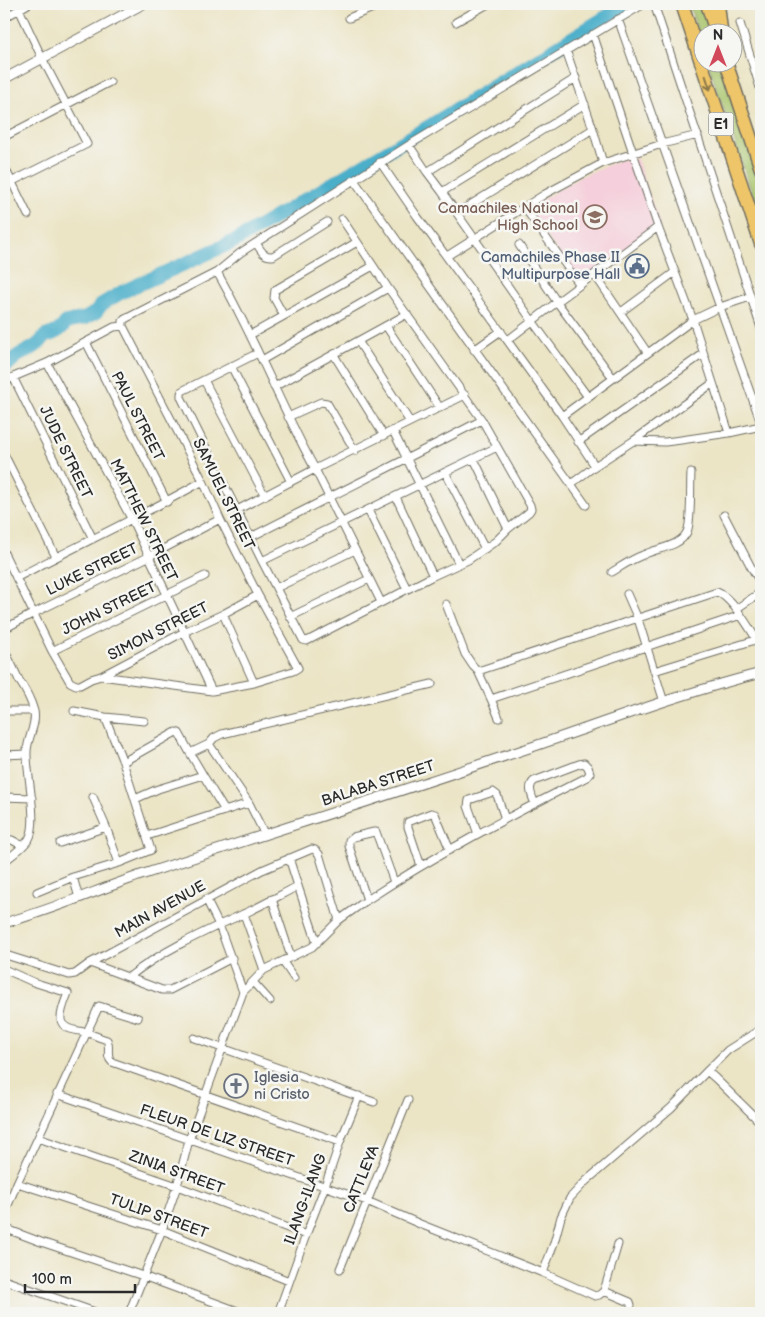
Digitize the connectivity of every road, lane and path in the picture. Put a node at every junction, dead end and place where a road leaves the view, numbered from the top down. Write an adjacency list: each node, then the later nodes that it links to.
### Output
1 (28, 4): 10 (street)
2 (143, 4): 20 (street)
3 (382, 4): 12 (street)
4 (488, 4): 14 (street)
5 (644, 4): 13 (street)
6 (654, 4): 29 (street)
7 (682, 4): 51 (highway, E1, one-way to 51)
8 (707, 4): 15 (highway)
9 (718, 4): 16 (highway)
10 (19, 9): 11 (street); 20 (street)
11 (4, 18)
12 (349, 18)
13 (618, 19): 18 (street); 31 (street)
14 (456, 22)
15 (713, 22)
16 (721, 22)
17 (742, 29): 25 (street)
18 (593, 34): 19 (street); 33 (street)
19 (566, 50): 22 (street); 32 (street)
20 (42, 58): 23 (street); 26 (street)
21 (729, 72): 37 (highway, E1)
22 (576, 78): 27 (street); 38 (street)
23 (4, 79)
24 (110, 82): 26 (street)
25 (761, 91)
26 (66, 104): 30 (street); 40 (street)
27 (585, 104): 28 (street); 41 (street)
28 (593, 129): 35 (street); 43 (street)
29 (698, 135): 31 (street); 60 (street)
30 (4, 136)
31 (662, 144): 33 (street); 62 (street)
32 (409, 145): 34 (street); 38 (street)
33 (633, 154): 35 (street); 47 (street)
34 (380, 162): 39 (street); 53 (street)
35 (603, 163): 42 (street)
36 (4, 166): 40 (street)
37 (761, 169)
38 (427, 172): 41 (street)
39 (354, 180): 50 (street); 76 (street)
40 (11, 182): 44 (street)
41 (442, 192): 43 (street)
42 (524, 207): 48 (street); 58 (street)
43 (457, 213): 48 (street)
44 (28, 215)
45 (342, 219): 49 (street)
46 (327, 222): 50 (street)
47 (658, 227): 56 (street); 57 (street)
48 (474, 238): 53 (street); 67 (street)
49 (358, 242): 54 (street); 65 (street)
50 (256, 243): 55 (street)
51 (761, 244)
52 (519, 245): 61 (street)
53 (447, 256): 71 (street)
54 (373, 266): 59 (street); 65 (street)
55 (217, 272): 70 (street); 72 (street)
56 (675, 272): 63 (street); 66 (street)
57 (595, 275): 58 (street); 63 (street)
58 (580, 286): 61 (street)
59 (388, 288): 64 (street); 81 (street)
60 (750, 297): 62 (street); 69 (street)
61 (557, 302): 67 (street); 85 (street)
62 (720, 307): 66 (street); 97 (street)
63 (620, 312): 78 (street)
64 (407, 314): 68 (street); 90 (street)
65 (284, 316): 72 (street)
66 (693, 320): 78 (street); 79 (street)
67 (533, 322): 73 (street); 91 (street)
68 (386, 326): 74 (street); 92 (street)
69 (761, 328)
70 (125, 329): 75 (street); 112 (street, SAMUEL STREET)
71 (501, 331): 73 (street); 76 (street)
72 (250, 335): 77 (street)
73 (508, 340): 93 (street)
74 (358, 341): 80 (street); 96 (street)
75 (86, 342): 82 (street); 119 (street, PAUL STREET)
76 (474, 350): 114 (street)
77 (258, 352): 81 (street); 83 (street)
78 (648, 352): 85 (street)
79 (703, 354): 88 (street); 102 (street)
80 (334, 355): 89 (street); 100 (street)
81 (262, 360): 89 (street)
82 (48, 363): 84 (street); 125 (street, MATTHEW STREET)
83 (232, 366): 86 (street); 113 (street)
84 (13, 377): 87 (street); 129 (street, JUDE STREET)
85 (613, 378): 91 (street)
86 (204, 380): 116 (street); 121 (street)
87 (4, 381)
88 (713, 383): 99 (street); 101 (street)
89 (274, 387): 94 (street)
90 (465, 396): 92 (street); 95 (street)
91 (588, 397): 93 (street)
92 (440, 408): 96 (street)
93 (562, 416): 102 (street)
94 (288, 417): 104 (street); 109 (street)
95 (482, 420): 103 (street); 106 (street)
96 (410, 422): 98 (street)
97 (761, 424): 99 (street)
98 (393, 431): 100 (street); 106 (street)
99 (729, 433): 101 (street)
100 (384, 436): 104 (street)
101 (633, 441): 108 (street)
102 (578, 442): 108 (street)
103 (498, 447): 107 (street); 127 (street)
104 (355, 451): 109 (street)
105 (4, 454): 133 (street)
106 (407, 459): 115 (street); 117 (street)
107 (474, 459): 110 (street); 127 (street)
108 (595, 466): 114 (street)
109 (315, 469): 113 (street); 117 (street)
110 (445, 472): 115 (street); 130 (street)
111 (691, 473): 137 (street)
112 (203, 481): 119 (street); 124 (street, SAMUEL STREET)
113 (291, 482): 116 (street)
114 (571, 484): 120 (street)
115 (420, 485): 118 (street); 136 (street)
116 (265, 496): 121 (street)
117 (329, 497): 126 (street); 128 (street)
118 (396, 497): 122 (street); 139 (street)
119 (167, 502): 125 (street)
120 (586, 506)
121 (237, 510): 128 (street)
122 (368, 510): 126 (street); 144 (street)
123 (724, 515): 142 (street)
124 (220, 519): 134 (street, LUKE STREET); 148 (street, SAMUEL STREET)
125 (132, 520): 129 (street); 134 (street, MATTHEW STREET)
126 (341, 523): 131 (street); 135 (street)
127 (508, 529): 130 (street)
128 (251, 537): 135 (street)
129 (93, 539): 133 (street)
130 (485, 549): 136 (street)
131 (355, 550): 141 (street); 143 (street)
132 (4, 553): 140 (street)
133 (56, 557): 140 (street)
134 (148, 557): 147 (street, MATTHEW STREET); 152 (street, LUKE STREET)
135 (262, 561): 143 (street)
136 (459, 564): 139 (street)
137 (612, 572)
138 (204, 576): 147 (street, JOHN STREET)
139 (433, 576): 144 (street)
140 (16, 578): 152 (street)
141 (369, 579): 149 (street); 154 (street)
142 (761, 583)
143 (276, 588): 154 (street)
144 (406, 589): 149 (street)
145 (761, 592): 151 (street)
146 (627, 594): 155 (street)
147 (166, 595): 157 (street, MATTHEW STREET); 160 (street, JOHN STREET)
148 (258, 595): 153 (street, SIMON STREET); 167 (street, SAMUEL STREET)
149 (381, 602): 154 (street)
150 (446, 604): 161 (street)
151 (739, 612): 155 (street); 158 (street); 162 (street)
152 (34, 613): 156 (street, LUKE STREET); 160 (street)
153 (223, 614): 157 (street, SIMON STREET); 167 (street)
154 (290, 617)
155 (638, 618): 158 (street); 161 (street)
156 (4, 630)
157 (184, 632): 166 (street, SIMON STREET); 169 (street, MATTHEW STREET)
158 (646, 647): 162 (street); 170 (street)
159 (4, 649): 164 (street)
160 (52, 651): 166 (street, SIMON STREET)
161 (478, 671): 170 (street)
162 (654, 671): 171 (street)
163 (4, 672): 164 (street)
164 (15, 672): 173 (street)
165 (761, 672): 171 (street, BALABA STREET)
166 (101, 676): 169 (street)
167 (254, 683): 169 (street)
168 (432, 684): 178 (street)
169 (212, 691)
170 (491, 699): 176 (street)
171 (664, 702): 194 (street, BALABA STREET)
172 (4, 711): 173 (street)
173 (34, 712): 179 (street)
174 (74, 712): 175 (street)
175 (105, 717): 177 (street); 182 (street)
176 (499, 718)
177 (144, 722)
178 (209, 744): 180 (street); 188 (street)
179 (27, 754): 181 (street); 186 (street)
180 (190, 754): 182 (street); 183 (street)
181 (4, 755)
182 (123, 762): 187 (street)
183 (203, 775): 187 (street); 190 (street)
184 (94, 796): 192 (street)
185 (4, 797): 186 (street)
186 (32, 798): 198 (street)
187 (135, 799): 195 (street)
188 (249, 803): 190 (street); 194 (street)
189 (535, 804): 189 (street); 191 (street)
190 (226, 810): 195 (street)
191 (505, 819): 193 (street); 193 (street)
192 (106, 827): 197 (street); 202 (street)
193 (478, 834): 199 (street)
194 (265, 835): 208 (street, BALABA STREET)
195 (147, 836): 202 (street)
196 (4, 838): 198 (street)
197 (60, 843)
198 (23, 846): 201 (street)
199 (450, 850): 203 (street); 203 (street)
200 (289, 858): 206 (street); 209 (street, MAIN AVENUE); 213 (street, MAIN AVENUE)
201 (4, 862)
202 (119, 863): 204 (street)
203 (421, 866): 205 (street)
204 (72, 878): 207 (street); 208 (street)
205 (394, 882): 211 (street); 211 (street)
206 (298, 886): 210 (street); 216 (street)
207 (37, 892)
208 (79, 898): 214 (street, BALABA STREET)
209 (206, 899): 215 (street); 221 (street, MAIN AVENUE)
210 (272, 899): 212 (street); 218 (street)
211 (367, 900): 213 (street)
212 (244, 914): 215 (street); 223 (street)
213 (340, 920): 216 (street)
214 (4, 923)
215 (219, 925): 219 (street); 224 (street)
216 (317, 943): 218 (street)
217 (9, 956): 221 (street, MAIN AVENUE)
218 (291, 957): 220 (street)
219 (232, 958): 224 (street); 227 (street)
220 (283, 962): 223 (street); 225 (street)
221 (90, 963): 224 (street)
222 (4, 969): 231 (street)
223 (264, 970): 226 (street)
224 (129, 977)
225 (294, 978)
226 (252, 982): 227 (street); 228 (street)
227 (243, 992): 233 (street)
228 (270, 1001)
229 (138, 1018): 231 (street)
230 (761, 1029): 234 (street)
231 (86, 1032): 235 (street); 236 (street)
232 (194, 1038): 233 (street)
233 (223, 1048): 236 (street); 237 (street)
234 (706, 1072): 240 (street); 254 (street)
235 (57, 1094): 241 (street); 242 (street, FLEUR DE LIZ STREET)
236 (206, 1096): 242 (street); 243 (street)
237 (360, 1096): 239 (street); 243 (street, ILANG-ILANG)
238 (408, 1100): 247 (street, CATTLEYA)
239 (374, 1102)
240 (761, 1123)
241 (38, 1138): 244 (street); 245 (street, ZINIA STREET)
242 (189, 1140): 245 (street); 246 (street, FLEUR DE LIZ STREET)
243 (340, 1142): 246 (street, ILANG-ILANG)
244 (17, 1183): 248 (street); 250 (street, TULIP STREET)
245 (177, 1186): 250 (street); 251 (street, ZINIA STREET)
246 (325, 1186): 247 (street, FLEUR DE LIZ STREET); 251 (street, ILANG-ILANG)
247 (367, 1201): 253 (street, CATTLEYA); 254 (street, FLEUR DE LIZ STREET)
248 (4, 1215)
249 (4, 1228): 255 (street)
250 (162, 1230): 255 (street); 257 (street, TULIP STREET)
251 (306, 1235): 257 (street, ILANG-ILANG)
252 (618, 1244): 258 (street)
253 (340, 1269)
254 (543, 1273): 258 (street, FLEUR DE LIZ STREET)
255 (144, 1276): 261 (street); 262 (street)
256 (4, 1280): 260 (street)
257 (289, 1281): 263 (street, ILANG-ILANG)
258 (604, 1291): 259 (street)
259 (631, 1305)
260 (98, 1313)
261 (130, 1313)
262 (243, 1313)
263 (278, 1313)

